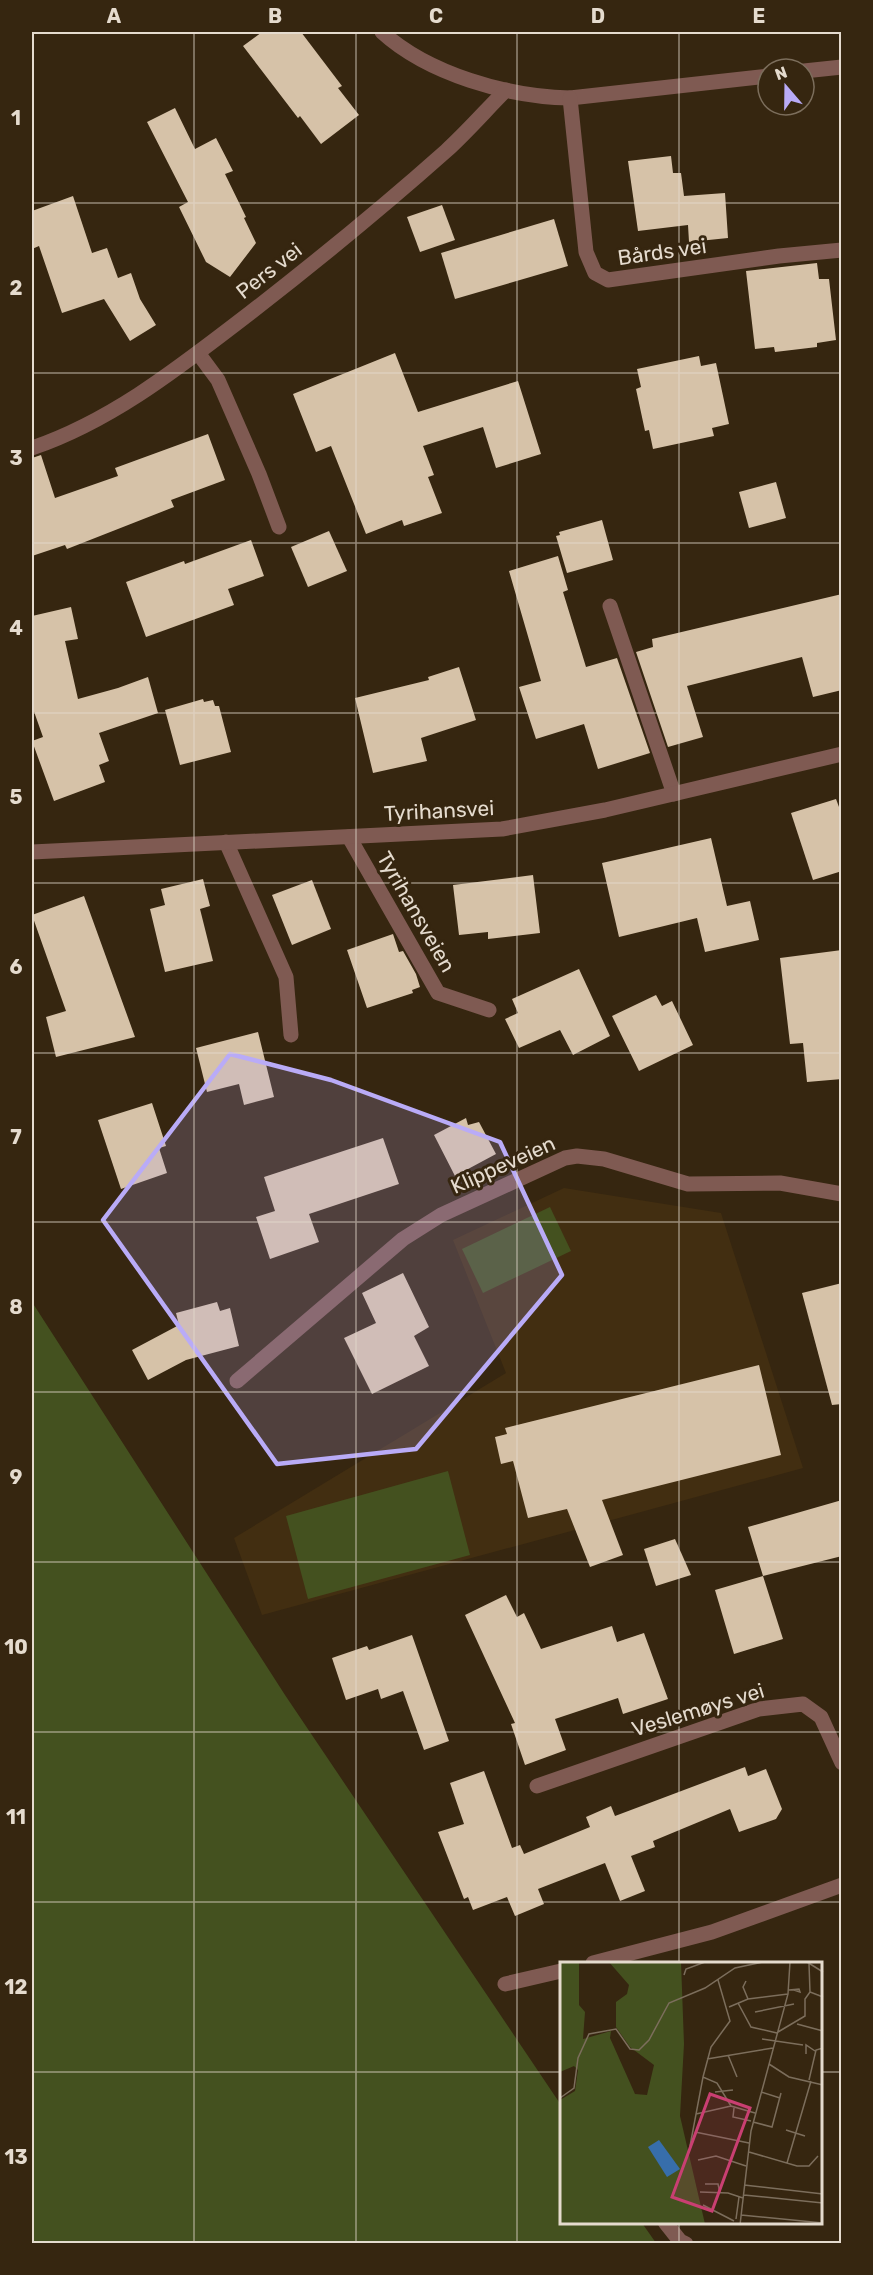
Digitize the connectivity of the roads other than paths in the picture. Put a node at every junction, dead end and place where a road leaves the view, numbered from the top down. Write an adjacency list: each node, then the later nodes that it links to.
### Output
1 (382, 32): 5 (street)
2 (842, 67): 3 (street)
3 (816, 70)
4 (756, 77): 6 (street)
5 (507, 90): 6 (street); 8 (street, Pers vei)
6 (570, 98): 7 (street, Bårds vei)
7 (842, 250)
8 (198, 353): 9 (street, Pers vei); 10 (street)
9 (32, 448)
10 (279, 527)
11 (610, 606): 13 (street)
12 (842, 754): 13 (street, Tyrihansvei)
13 (674, 794): 14 (street, Tyrihansvei)
14 (349, 837): 15 (street, Tyrihansvei); 17 (street, Tyrihansveien)
15 (226, 842): 16 (street, Tyrihansvei); 18 (street)
16 (32, 852)
17 (489, 1010)
18 (291, 1035)
19 (842, 1194): 20 (street, Klippeveien)
20 (237, 1382)
21 (842, 1763): 22 (street, Veslemøys vei)
22 (537, 1786)
23 (842, 1885): 24 (street)
24 (597, 1962)
25 (560, 1971): 26 (street)
26 (505, 1984)
27 (666, 2224): 28 (street)
28 (686, 2244)

